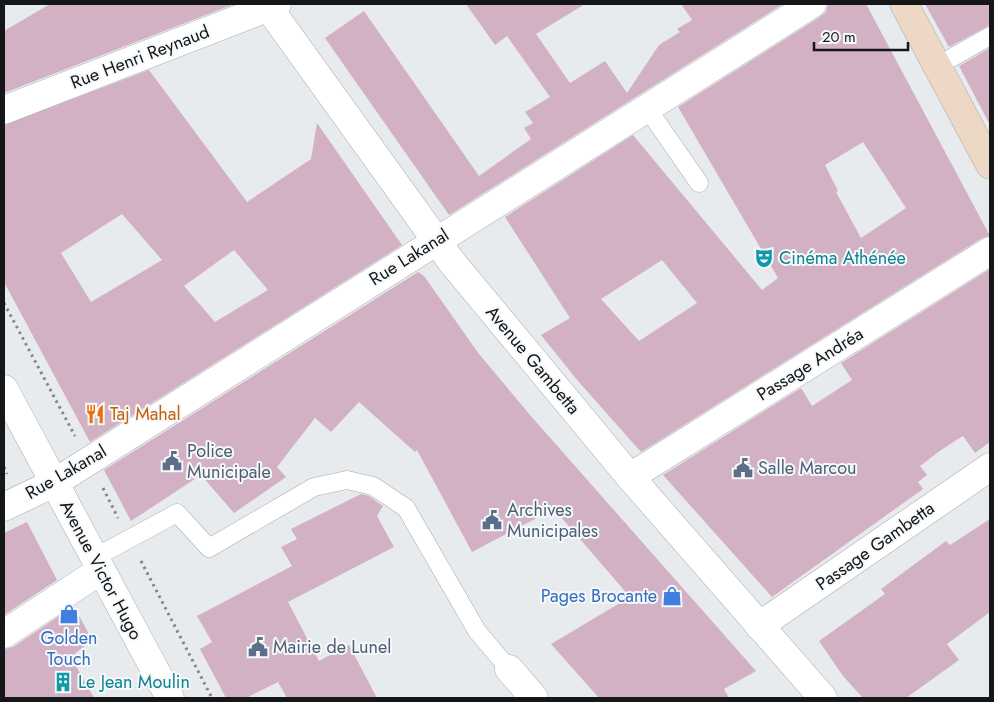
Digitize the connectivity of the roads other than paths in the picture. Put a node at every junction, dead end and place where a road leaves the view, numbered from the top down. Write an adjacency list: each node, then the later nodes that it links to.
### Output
1 (812, 4): 6 (street, Rue Lakanal)
2 (904, 4): 5 (main road)
3 (271, 5): 7 (street, Rue Henri Reynaud); 10 (street, Avenue Gambetta)
4 (990, 36): 5 (lane)
5 (937, 66): 8 (main road)
6 (647, 108): 9 (lane); 10 (street, Rue Lakanal)
7 (4, 110)
8 (990, 165)
9 (699, 183)
10 (435, 241): 14 (street, Avenue Gambetta); 15 (street, Rue Lakanal)
11 (990, 251): 14 (street, Passage Andréa)
12 (4, 389): 15 (street, Avenue Victor Hugo)
13 (990, 466): 18 (street, Passage Gambetta)
14 (630, 477): 18 (street, Avenue Gambetta)
15 (54, 483): 16 (street, Rue Lakanal); 17 (street, Avenue Victor Hugo)
16 (4, 507)
17 (98, 564): 19 (street); 20 (lane); 21 (street, Avenue Victor Hugo)
18 (759, 626): 23 (street, Avenue Gambetta)
19 (4, 634)
20 (509, 669): 22 (street)
21 (170, 698)
22 (534, 698)
23 (823, 698)

